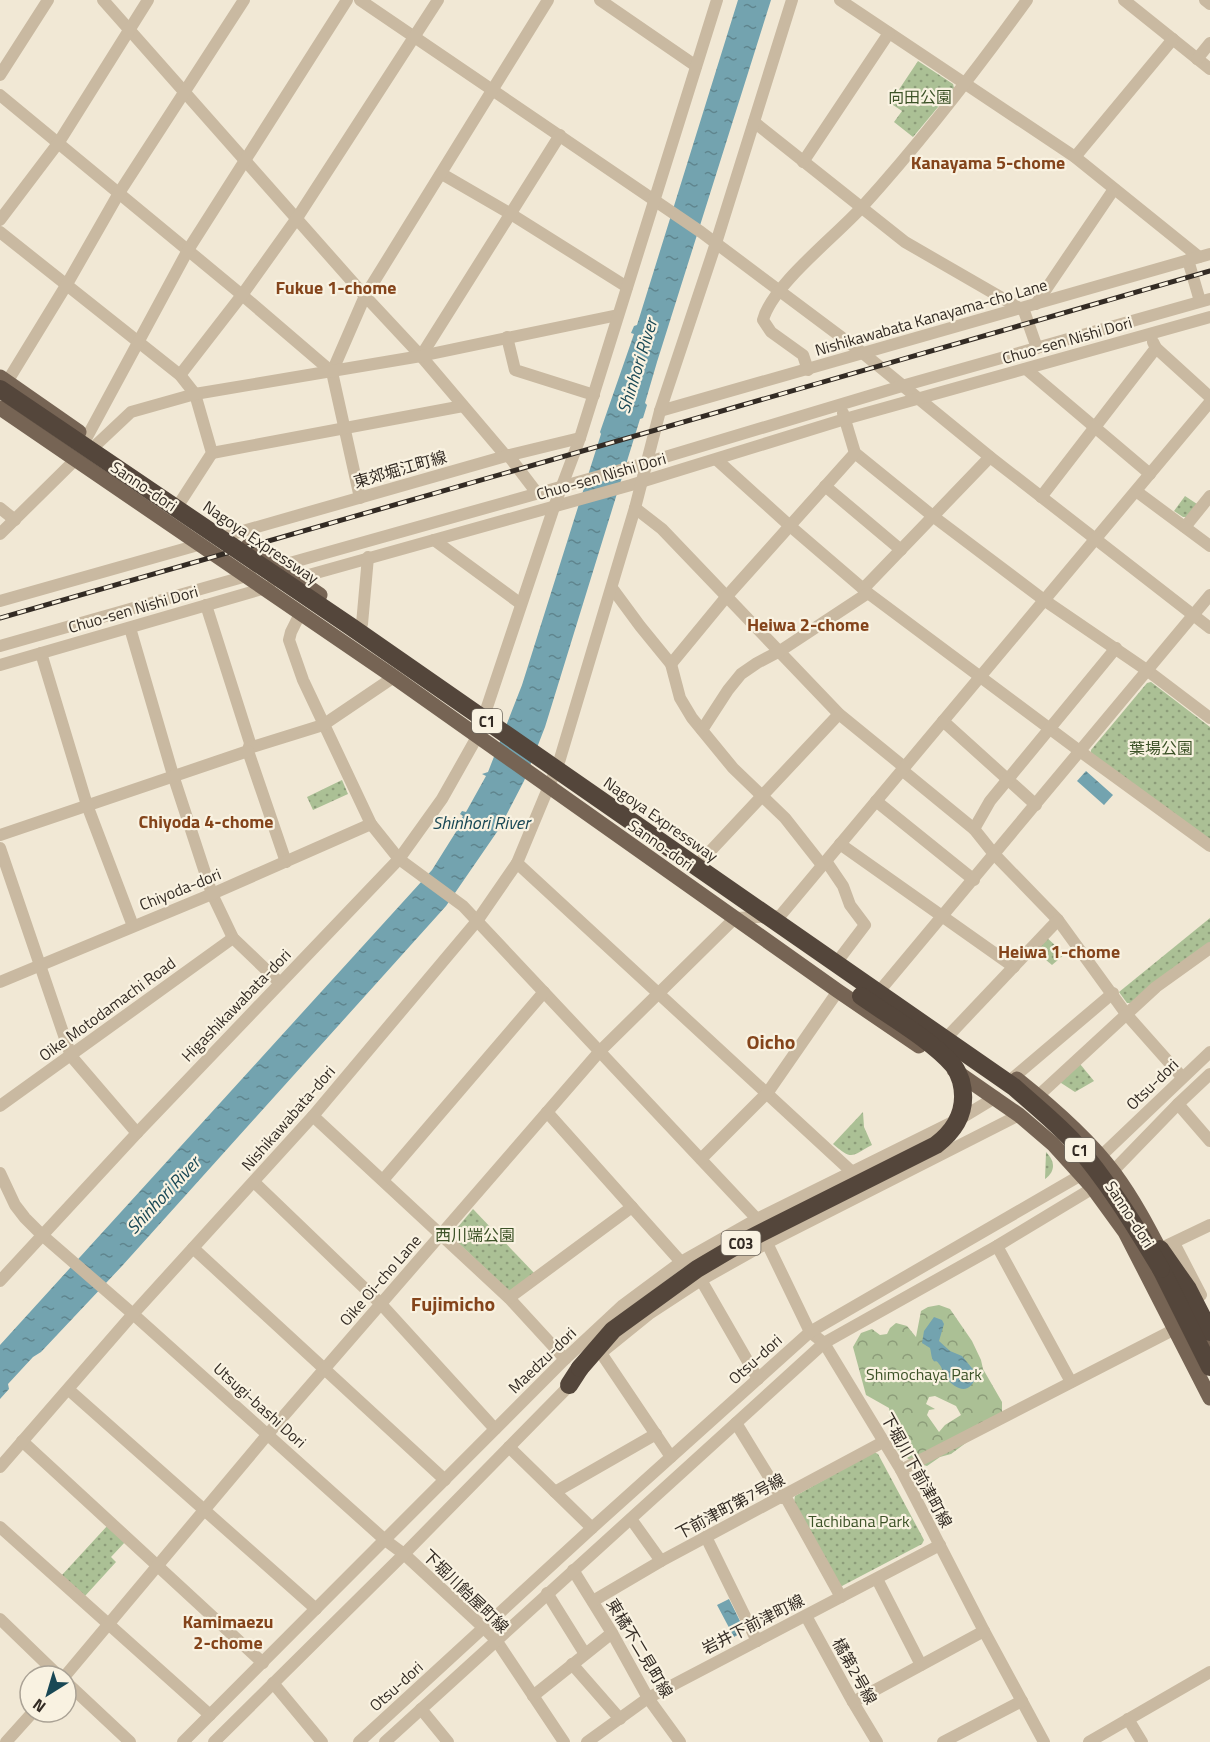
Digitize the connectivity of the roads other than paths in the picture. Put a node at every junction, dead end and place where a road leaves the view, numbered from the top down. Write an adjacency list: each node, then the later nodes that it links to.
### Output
1 (48, 0): 27 (street)
2 (104, 0): 19 (street)
3 (148, 0): 19 (street)
4 (244, 0): 30 (street)
5 (347, 0): 36 (street)
6 (360, 0): 21 (street)
7 (438, 0): 21 (street)
8 (548, 0): 29 (street)
9 (600, 0): 25 (street)
10 (717, 0): 25 (street, Higashikawabata-dori)
11 (792, 0): 32 (street, Nishikawabata-dori)
12 (840, 0): 18 (street)
13 (1027, 0): 28 (street)
14 (1124, 0): 16 (street)
15 (1205, 0): 17 (street)
16 (1138, 4): 22 (street)
17 (1210, 4)
18 (858, 5): 20 (street)
19 (130, 30): 30 (street); 34 (street)
20 (889, 33): 28 (street); 37 (street)
21 (414, 37): 29 (street); 44 (street)
22 (1173, 39): 24 (street); 35 (street)
23 (1210, 43): 24 (street)
24 (1197, 59): 26 (street)
25 (696, 66): 41 (street, Higashikawabata-dori)
26 (1210, 69)
27 (0, 75)
28 (966, 84): 35 (street); 42 (street)
29 (491, 89): 33 (street); 38 (street)
30 (186, 92): 36 (street); 40 (street)
31 (0, 95): 34 (street)
32 (754, 122): 37 (street); 47 (street, Nishikawabata-dori)
33 (560, 135): 41 (street); 43 (street)
34 (59, 142): 40 (street); 45 (street)
35 (1075, 157): 39 (street)
36 (245, 160): 44 (street); 48 (street)
37 (803, 162): 42 (street)
38 (442, 174): 43 (street); 54 (street)
39 (1114, 189): 49 (street); 56 (street)
40 (119, 193): 48 (street); 50 (street)
41 (656, 200): 47 (street); 51 (street, Higashikawabata-dori)
42 (861, 208): 52 (street); 57 (street)
43 (511, 214): 51 (street); 66 (street)
44 (297, 218): 53 (street); 54 (street)
45 (0, 220)
46 (0, 232): 50 (street)
47 (716, 243): 52 (street); 81 (street, Nishikawabata-dori)
48 (188, 250): 53 (street); 62 (street)
49 (1199, 257): 55 (street); 56 (street, Nishikawabata Kanayama-cho Lane)
50 (68, 284): 62 (street); 71 (street)
51 (627, 287): 58 (street, Higashikawabata-dori)
52 (779, 290): 65 (street); 68 (street)
53 (242, 295): 69 (street); 70 (street)
54 (365, 296): 66 (street); 69 (street)
55 (1205, 300): 63 (street, Chuo-sen Nishi Dori)
56 (1036, 304): 57 (street, Nishikawabata Kanayama-cho Lane)
57 (1022, 308): 63 (street); 65 (street, Nishikawabata Kanayama-cho Lane)
58 (618, 315): 61 (street); 74 (street, Higashikawabata-dori)
59 (1210, 317): 60 (street, Chuo-sen Nishi Dori)
60 (1151, 334): 64 (street); 67 (street, Chuo-sen Nishi Dori)
61 (507, 337): 66 (street); 74 (street)
62 (138, 342): 70 (street); 86 (street)
63 (1037, 348): 72 (street, Chuo-sen Nishi Dori)
64 (1156, 348): 75 (street); 83 (street)
65 (864, 354): 68 (street, Nishikawabata Kanayama-cho Lane); 72 (street)
66 (421, 356): 69 (street); 79 (street)
67 (1026, 369): 76 (street, Chuo-sen Nishi Dori); 83 (street)
68 (808, 370): 81 (street, Nishikawabata Kanayama-cho Lane)
69 (332, 372): 73 (street); 84 (street)
70 (180, 375): 73 (street)
71 (2, 383): 86 (main road, Sanno-dori); 177 (highway, Nagoya Expressway / C1, bridge)
72 (902, 386): 76 (street); 78 (street, Chuo-sen Nishi Dori)
73 (195, 393): 86 (street); 87 (street)
74 (594, 395): 85 (street, Higashikawabata-dori)
75 (1210, 397)
76 (918, 400): 82 (street, Chuo-sen Nishi Dori); 90 (street)
77 (1210, 402): 94 (street)
78 (840, 405): 82 (street); 93 (street, Chuo-sen Nishi Dori)
79 (463, 406): 84 (street); 89 (street)
80 (0, 408): 91 (main road, Sanno-dori)
81 (660, 411): 93 (street, Nishikawabata-dori)
82 (845, 419): 88 (street); 92 (street, Chuo-sen Nishi Dori)
83 (1095, 426): 94 (street); 101 (street)
84 (345, 429): 87 (street); 102 (street)
85 (580, 438): 89 (street, 東郊堀江町線); 97 (street, Higashikawabata-dori)
86 (92, 441): 103 (main road, Sanno-dori)
87 (212, 453): 103 (street)
88 (855, 453): 96 (street); 107 (street)
89 (507, 455): 99 (street); 102 (street, 東郊堀江町線)
90 (990, 457): 101 (street); 107 (street)
91 (74, 460): 108 (street); 115 (main road, Sanno-dori)
92 (717, 460): 95 (street, Chuo-sen Nishi Dori); 109 (street)
93 (640, 465): 95 (street, Nishikawabata-dori); 97 (street, Chuo-sen Nishi Dori)
94 (1150, 474): 98 (street)
95 (635, 484): 104 (street, Chuo-sen Nishi Dori); 106 (street, Nishikawabata-dori)
96 (825, 486): 109 (street); 117 (street)
97 (561, 487): 99 (street, Chuo-sen Nishi Dori); 104 (street, Higashikawabata-dori)
98 (1136, 491): 110 (street); 113 (street)
99 (537, 493): 119 (street, Chuo-sen Nishi Dori)
100 (1210, 496): 110 (street)
101 (1041, 497): 113 (street)
102 (360, 498): 112 (street, 東郊堀江町線)
103 (181, 501): 112 (main road, Sanno-dori)
104 (554, 507): 114 (street, Chuo-sen Nishi Dori); 129 (street, Higashikawabata-dori)
105 (0, 508): 108 (street)
106 (635, 508): 122 (street, Nishikawabata-dori); 125 (street)
107 (934, 517): 117 (street); 127 (street)
108 (15, 520): 111 (street)
109 (790, 526): 124 (street); 125 (street)
110 (1185, 527): 116 (street)
111 (0, 534)
112 (229, 535): 119 (main road, Sanno-dori)
113 (1095, 539): 127 (street); 132 (street)
114 (434, 540): 118 (street, Chuo-sen Nishi Dori); 129 (street)
115 (198, 544): 120 (main road, Sanno-dori); 128 (street)
116 (1210, 546)
117 (901, 550): 124 (street)
118 (368, 557): 121 (street, Chuo-sen Nishi Dori); 133 (street)
119 (278, 566): 120 (street, Chuo-sen Nishi Dori); 121 (main road, Sanno-dori)
120 (244, 576): 123 (main road, Sanno-dori); 136 (street, Chuo-sen Nishi Dori)
121 (296, 578): 123 (street, Chuo-sen Nishi Dori); 133 (main road, Sanno-dori)
122 (612, 588): 140 (street); 155 (street, Nishikawabata-dori)
123 (263, 589): 130 (street, Chuo-sen Nishi Dori); 131 (main road, Sanno-dori)
124 (866, 591): 138 (street); 144 (street)
125 (727, 596): 138 (street); 140 (street)
126 (1210, 596): 132 (street)
127 (1044, 600): 137 (street); 144 (street)
128 (0, 601)
129 (521, 604): 145 (street, Higashikawabata-dori)
130 (206, 605): 134 (street, Chuo-sen Nishi Dori); 153 (street)
131 (300, 614): 143 (main road, Sanno-dori); 149 (street)
132 (1194, 616): 135 (street); 142 (street)
133 (362, 624): 145 (main road, Sanno-dori)
134 (130, 628): 139 (street, Chuo-sen Nishi Dori); 157 (street)
135 (1210, 628)
136 (0, 646)
137 (1116, 648): 142 (street); 150 (street)
138 (780, 651): 146 (street); 151 (street)
139 (41, 653): 141 (street, Chuo-sen Nishi Dori); 162 (street)
140 (671, 664): 151 (street)
141 (0, 665)
142 (1148, 671): 147 (street); 154 (street)
143 (393, 677): 149 (street); 152 (main road, Sanno-dori)
144 (980, 677): 148 (street); 150 (street)
145 (484, 710): 152 (street, Higashikawabata-dori); 155 (main road, Sanno-dori)
146 (839, 714): 156 (street); 160 (street)
147 (1210, 718)
148 (943, 721): 156 (street); 158 (street)
149 (323, 725): 153 (street); 164 (street)
150 (1050, 728): 154 (street); 158 (street)
151 (702, 730): 160 (street)
152 (477, 736): 159 (main road, Sanno-dori); 171 (street, Higashikawabata-dori)
153 (249, 750): 157 (street); 173 (street)
154 (1081, 752): 163 (street); 168 (street)
155 (559, 762): 159 (street, Nishikawabata-dori); 172 (main road, Sanno-dori)
156 (903, 769): 161 (street); 165 (street)
157 (173, 775): 162 (street); 178 (street)
158 (1008, 778): 163 (street); 165 (street)
159 (549, 788): 174 (street, Nishikawabata-dori); 181 (main road, Sanno-dori)
160 (762, 797): 172 (street); 175 (street)
161 (876, 801): 167 (street); 176 (street)
162 (87, 805): 166 (street); 184 (street)
163 (1036, 805): 170 (street)
164 (371, 824): 171 (street); 173 (street, Chiyoda-dori)
165 (974, 829): 170 (street)
166 (0, 835)
167 (840, 844): 175 (street); 180 (street)
168 (1210, 846)
169 (0, 848): 188 (street)
170 (994, 854): 176 (street); 182 (street)
171 (399, 859): 183 (street); 191 (street, Higashikawabata-dori)
172 (701, 861): 179 (main road, Sanno-dori)
173 (286, 862): 178 (street, Chiyoda-dori)
174 (517, 863): 183 (street, Nishikawabata-dori); 196 (street)
175 (824, 863): 179 (street); 187 (street)
176 (974, 880): 180 (street)
177 (729, 890): 246 (highway, C03, bridge); 247 (highway, Nagoya Expressway / C1, bridge)
178 (212, 894): 184 (street, Chiyoda-dori); 185 (street)
179 (780, 916): 181 (street); 187 (main road, Sanno-dori)
180 (942, 917): 189 (street); 192 (street)
181 (735, 918): 193 (main road, Sanno-dori); 196 (street, Oike Oi-cho Lane)
182 (1058, 920): 189 (street); 195 (street)
183 (477, 921): 194 (street); 212 (street, Nishikawabata-dori)
184 (133, 926): 188 (street, Chiyoda-dori)
185 (233, 938): 191 (street); 201 (street, Oike Motodamachi Road)
186 (1210, 948): 197 (street)
187 (840, 958): 192 (main road, Sanno-dori)
188 (40, 965): 190 (street, Chiyoda-dori); 201 (street)
189 (1014, 967): 198 (street)
190 (0, 982)
191 (280, 982): 213 (street, Higashikawabata-dori)
192 (882, 988): 198 (main road, Sanno-dori)
193 (838, 991): 205 (street); 207 (main road, Sanno-dori)
194 (544, 993): 199 (street); 221 (street)
195 (1113, 993): 197 (street); 203 (street)
196 (659, 994): 199 (street, Oike Oi-cho Lane); 205 (street)
197 (1127, 1015): 204 (street); 206 (street)
198 (950, 1034): 203 (main road, Sanno-dori)
199 (600, 1051): 210 (street, Oike Oi-cho Lane); 216 (street)
200 (1210, 1052): 204 (street, Otsu-dori)
201 (71, 1056): 209 (street, Oike Motodamachi Road); 213 (street)
202 (1210, 1074): 208 (street, Otsu-dori)
203 (1014, 1077): 206 (main road, Sanno-dori)
204 (1182, 1077): 215 (street, Otsu-dori)
205 (768, 1092): 216 (street); 218 (street)
206 (1038, 1096): 215 (main road, Sanno-dori)
207 (996, 1097): 211 (main road, Sanno-dori); 218 (street, Maedzu-dori)
208 (1178, 1104): 214 (street); 217 (street, Otsu-dori)
209 (0, 1106)
210 (547, 1112): 224 (street); 227 (street, Oike Oi-cho Lane)
211 (1019, 1114): 220 (main road, Sanno-dori); 229 (street)
212 (313, 1116): 221 (street); 222 (street, Nishikawabata-dori)
213 (137, 1133): 228 (street, Higashikawabata-dori)
214 (1210, 1141)
215 (1100, 1157): 217 (main road, Sanno-dori); 220 (street, Otsu-dori)
216 (701, 1159): 225 (street)
217 (1113, 1171): 223 (street, Otsu-dori); 231 (main road, Sanno-dori)
218 (852, 1172): 225 (street, Maedzu-dori)
219 (0, 1173): 228 (street)
220 (1081, 1175): 223 (main road, Sanno-dori); 241 (street, Otsu-dori)
221 (383, 1180): 227 (street)
222 (254, 1182): 232 (street, Nishikawabata-dori); 237 (street)
223 (1093, 1188): 230 (street, Otsu-dori); 240 (main road, Sanno-dori)
224 (632, 1207): 233 (street); 236 (street)
225 (757, 1219): 229 (street, 下堀川下前津町線); 233 (street, Maedzu-dori)
226 (1210, 1225): 231 (street)
227 (441, 1234): 236 (street); 237 (street, Oike Oi-cho Lane)
228 (42, 1235): 235 (street, Higashikawabata-dori); 239 (street, Utsugi-bashi Dori)
229 (767, 1243): 234 (street); 241 (street, 下堀川下前津町線)
230 (997, 1246): 243 (street, Otsu-dori); 250 (street)
231 (1167, 1246): 238 (street); 242 (highway); 244 (main road, Sanno-dori)
232 (193, 1248): 239 (street, Nishikawabata-dori); 248 (street)
233 (681, 1262): 246 (street, Maedzu-dori)
234 (700, 1280): 245 (street); 249 (street)
235 (0, 1281)
236 (509, 1298): 246 (street)
237 (381, 1304): 248 (street, Oike Oi-cho Lane); 255 (street)
238 (1210, 1313)
239 (134, 1314): 252 (street, Nishikawabata-dori); 256 (street, Utsugi-bashi Dori)
240 (1175, 1329): 250 (street); 253 (main road, Sanno-dori)
241 (810, 1332): 243 (street, 下堀川下前津町線); 249 (street, Otsu-dori)
242 (1210, 1332)
243 (824, 1343): 254 (street, Otsu-dori); 259 (street, 下堀川下前津町線)
244 (1210, 1346)
245 (601, 1353): 251 (street); 257 (street)
246 (573, 1364): 251 (highway); 255 (street, Maedzu-dori)
247 (1210, 1367)
248 (324, 1369): 256 (street, Oike Oi-cho Lane); 264 (street)
249 (758, 1379): 261 (street, Otsu-dori)
250 (1071, 1382): 263 (street)
251 (569, 1385): 260 (street)
252 (69, 1390): 258 (street, Nishikawabata-dori); 267 (street)
253 (1210, 1398)
254 (736, 1423): 266 (street); 268 (street, Otsu-dori)
255 (495, 1429): 264 (street, Maedzu-dori)
256 (268, 1434): 267 (street, Oike Oi-cho Lane); 272 (street, Utsugi-bashi Dori)
257 (656, 1434): 261 (street); 265 (street)
258 (22, 1441): 262 (street, Nishikawabata-dori); 276 (street)
259 (883, 1442): 263 (street, 下堀川下前津町線); 266 (street, 下前津町第7号線)
260 (509, 1447): 265 (street); 274 (street)
261 (671, 1457): 270 (street, Otsu-dori)
262 (0, 1467)
263 (901, 1470): 273 (street, 下堀川下前津町線)
264 (445, 1480): 272 (street, Maedzu-dori)
265 (555, 1492): 270 (street)
266 (784, 1497): 271 (street, 下前津町第7号線); 280 (street)
267 (205, 1509): 276 (street, Oike Oi-cho Lane); 282 (street)
268 (631, 1519): 275 (street); 277 (street, Otsu-dori)
269 (0, 1527): 285 (street)
270 (592, 1528): 286 (street, Otsu-dori)
271 (706, 1537): 275 (street, 下前津町第7号線); 290 (street)
272 (385, 1540): 274 (street, Utsugi-bashi Dori); 282 (street, Maedzu-dori)
273 (940, 1545): 278 (street, 岩井下前津町線); 287 (street, 下堀川下前津町線)
274 (404, 1554): 286 (street, 下堀川飴屋町線); 298 (street)
275 (661, 1561): 281 (street, 下前津町第7号線)
276 (158, 1567): 285 (street, Oike Oi-cho Lane); 292 (street)
277 (573, 1570): 279 (street, Otsu-dori); 281 (street, 東橘不二見町線)
278 (877, 1579): 280 (street, 岩井下前津町線); 296 (street)
279 (547, 1593): 289 (street, Otsu-dori); 291 (street)
280 (841, 1597): 283 (street, 岩井下前津町線)
281 (593, 1601): 288 (street, 東橘不二見町線)
282 (316, 1609): 292 (street, Maedzu-dori)
283 (806, 1616): 290 (street, 岩井下前津町線); 303 (street, 橘第2号線)
284 (0, 1619): 293 (street)
285 (110, 1624): 294 (street, Oike Oi-cho Lane); 305 (street)
286 (484, 1628): 289 (street, 下堀川飴屋町線); 316 (street, Otsu-dori)
287 (984, 1631): 296 (street); 302 (street, 下堀川下前津町線)
288 (612, 1633): 291 (street); 301 (street, 東橘不二見町線)
289 (496, 1640): 300 (street, 下堀川飴屋町線); 304 (street, Otsu-dori)
290 (757, 1641): 301 (street, 岩井下前津町線)
291 (585, 1654): 295 (street)
292 (263, 1663): 305 (street, Maedzu-dori)
293 (47, 1664)
294 (75, 1664)
295 (572, 1664): 300 (street); 306 (street)
296 (921, 1665): 303 (street)
297 (1210, 1672): 307 (street)
298 (273, 1683): 309 (street); 315 (street)
299 (78, 1693): 311 (street)
300 (533, 1696): 319 (street, 下堀川飴屋町線)
301 (648, 1698): 306 (street, 岩井下前津町線); 321 (street, 東橘不二見町線)
302 (1022, 1701): 323 (street); 324 (street, 下堀川下前津町線)
303 (853, 1702): 322 (street, 橘第2号線)
304 (421, 1709): 317 (street, Otsu-dori); 318 (street)
305 (210, 1715): 312 (street, Maedzu-dori)
306 (620, 1719): 320 (street, 岩井下前津町線)
307 (1128, 1719): 325 (street); 326 (street)
308 (22, 1724): 310 (street)
309 (224, 1731): 313 (street); 314 (street)
310 (6, 1742)
311 (130, 1742)
312 (183, 1742)
313 (214, 1742)
314 (232, 1742)
315 (322, 1742)
316 (359, 1742)
317 (385, 1742)
318 (448, 1742)
319 (564, 1742)
320 (587, 1742)
321 (680, 1742)
322 (877, 1742)
323 (943, 1742)
324 (1044, 1742)
325 (1089, 1742)
326 (1142, 1742)

